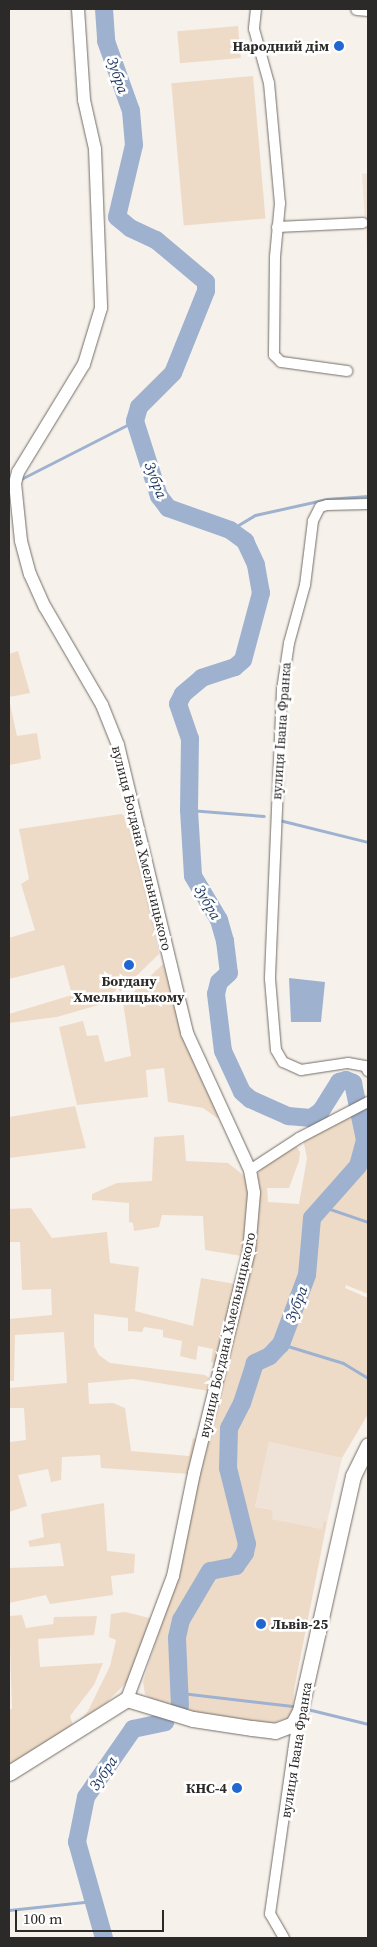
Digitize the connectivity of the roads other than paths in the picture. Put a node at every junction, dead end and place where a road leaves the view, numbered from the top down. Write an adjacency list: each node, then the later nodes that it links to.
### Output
1 (78, 9): 11 (street, вулиця Богдана Хмельницького)
2 (256, 9): 6 (street)
3 (357, 9): 4 (street)
4 (368, 10)
5 (363, 223): 6 (street)
6 (278, 228): 7 (street)
7 (347, 371)
8 (368, 504): 9 (street, вулиця Івана Франка)
9 (368, 1071)
10 (368, 1102): 11 (street)
11 (250, 1170): 13 (street, вулиця Богдана Хмельницького)
12 (368, 1445): 14 (main road, вулиця Івана Франка)
13 (128, 1699): 14 (main road); 15 (main road)
14 (298, 1717): 16 (street, вулиця Івана Франка)
15 (9, 1773)
16 (284, 1938)

